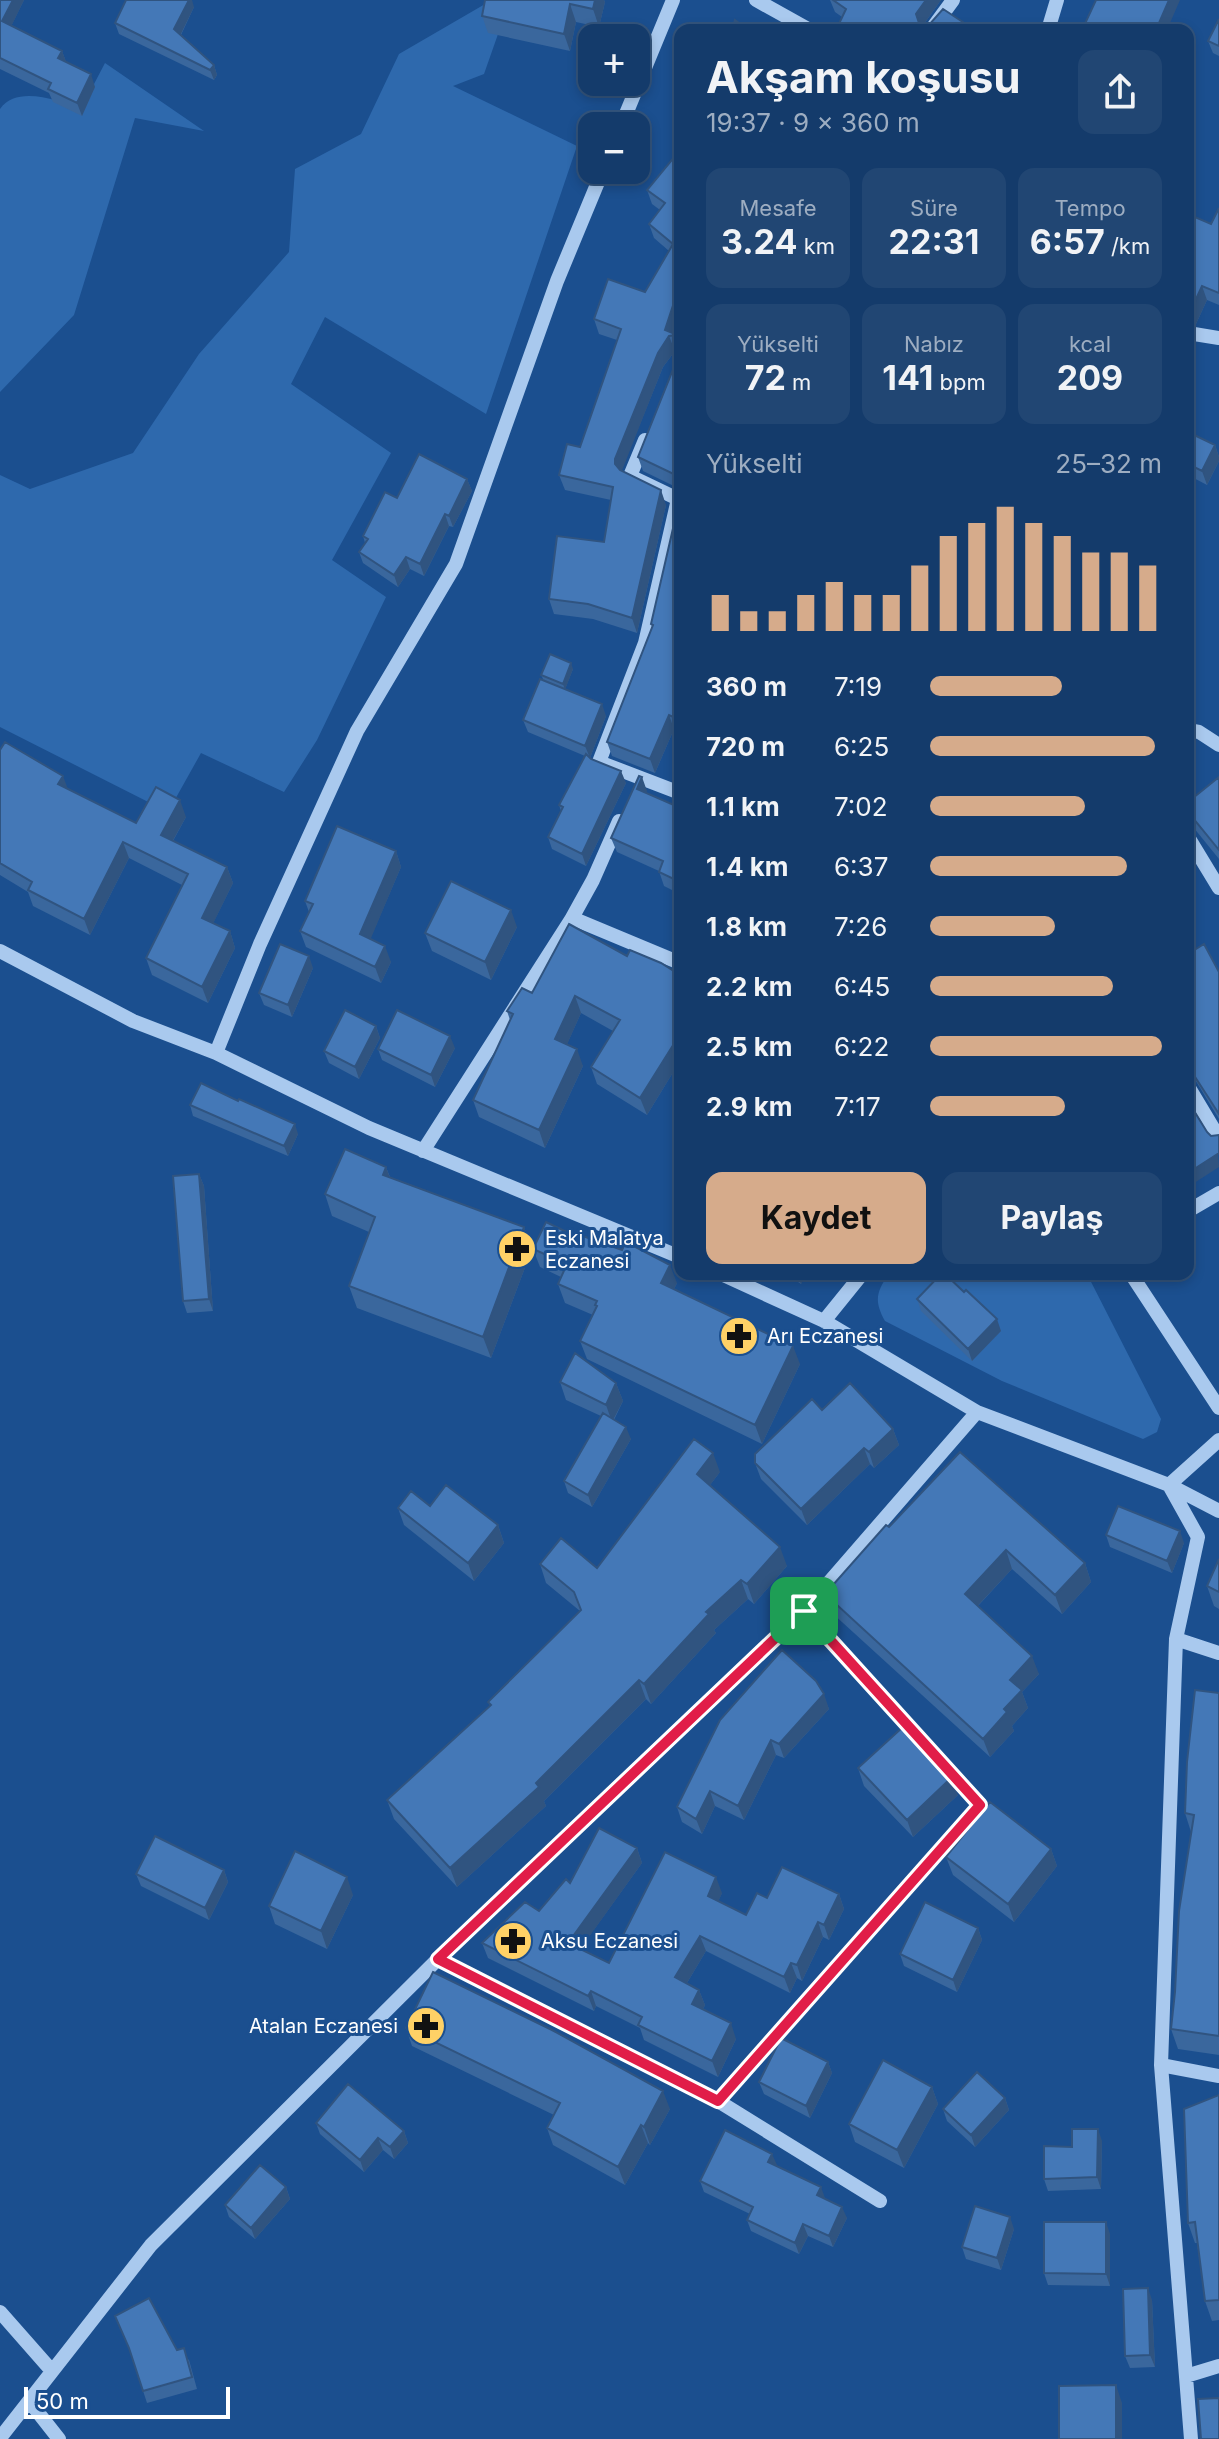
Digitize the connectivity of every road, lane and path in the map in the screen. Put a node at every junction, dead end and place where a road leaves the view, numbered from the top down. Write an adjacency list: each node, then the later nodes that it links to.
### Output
1 (673, 0): 8 (street)
2 (756, 0): 5 (street)
3 (953, 0): 6 (street)
4 (1057, 0): 7 (street)
5 (799, 24)
6 (935, 24)
7 (1050, 24)
8 (627, 112)
9 (597, 184): 26 (street)
10 (1194, 334): 11 (street)
11 (1219, 338)
12 (651, 424): 13 (street)
13 (674, 497)
14 (674, 516): 17 (street)
15 (1194, 731): 16 (street)
16 (1219, 745)
17 (639, 778): 18 (street); 19 (street)
18 (674, 791)
19 (632, 793)
20 (626, 807): 23 (street)
21 (1194, 847): 22 (street)
22 (1219, 888)
23 (572, 918): 25 (street); 29 (street)
24 (0, 951): 26 (street)
25 (674, 960)
26 (216, 1053): 29 (street)
27 (1194, 1096): 28 (street)
28 (1219, 1138)
29 (423, 1151): 32 (street)
30 (1219, 1193): 31 (street)
31 (1194, 1208)
32 (674, 1255)
33 (736, 1280): 36 (street)
34 (857, 1280): 36 (street)
35 (1135, 1280): 37 (street)
36 (824, 1321): 38 (street)
37 (1219, 1408)
38 (977, 1412): 40 (street); 42 (street)
39 (1219, 1440): 40 (street)
40 (1169, 1485): 41 (street); 43 (street)
41 (1219, 1511)
42 (804, 1611): 45 (street); 48 (street)
43 (1176, 1639): 44 (street); 46 (street)
44 (1219, 1653)
45 (438, 1959): 48 (street); 52 (street)
46 (1161, 2065): 47 (street); 53 (street)
47 (1219, 2076)
48 (718, 2101): 49 (street)
49 (880, 2201)
50 (0, 2312): 52 (street)
51 (1219, 2366): 53 (street)
52 (52, 2371): 54 (street)
53 (1186, 2376): 57 (street)
54 (29, 2401): 55 (street); 56 (street)
55 (0, 2438)
56 (59, 2439)
57 (1191, 2439)

